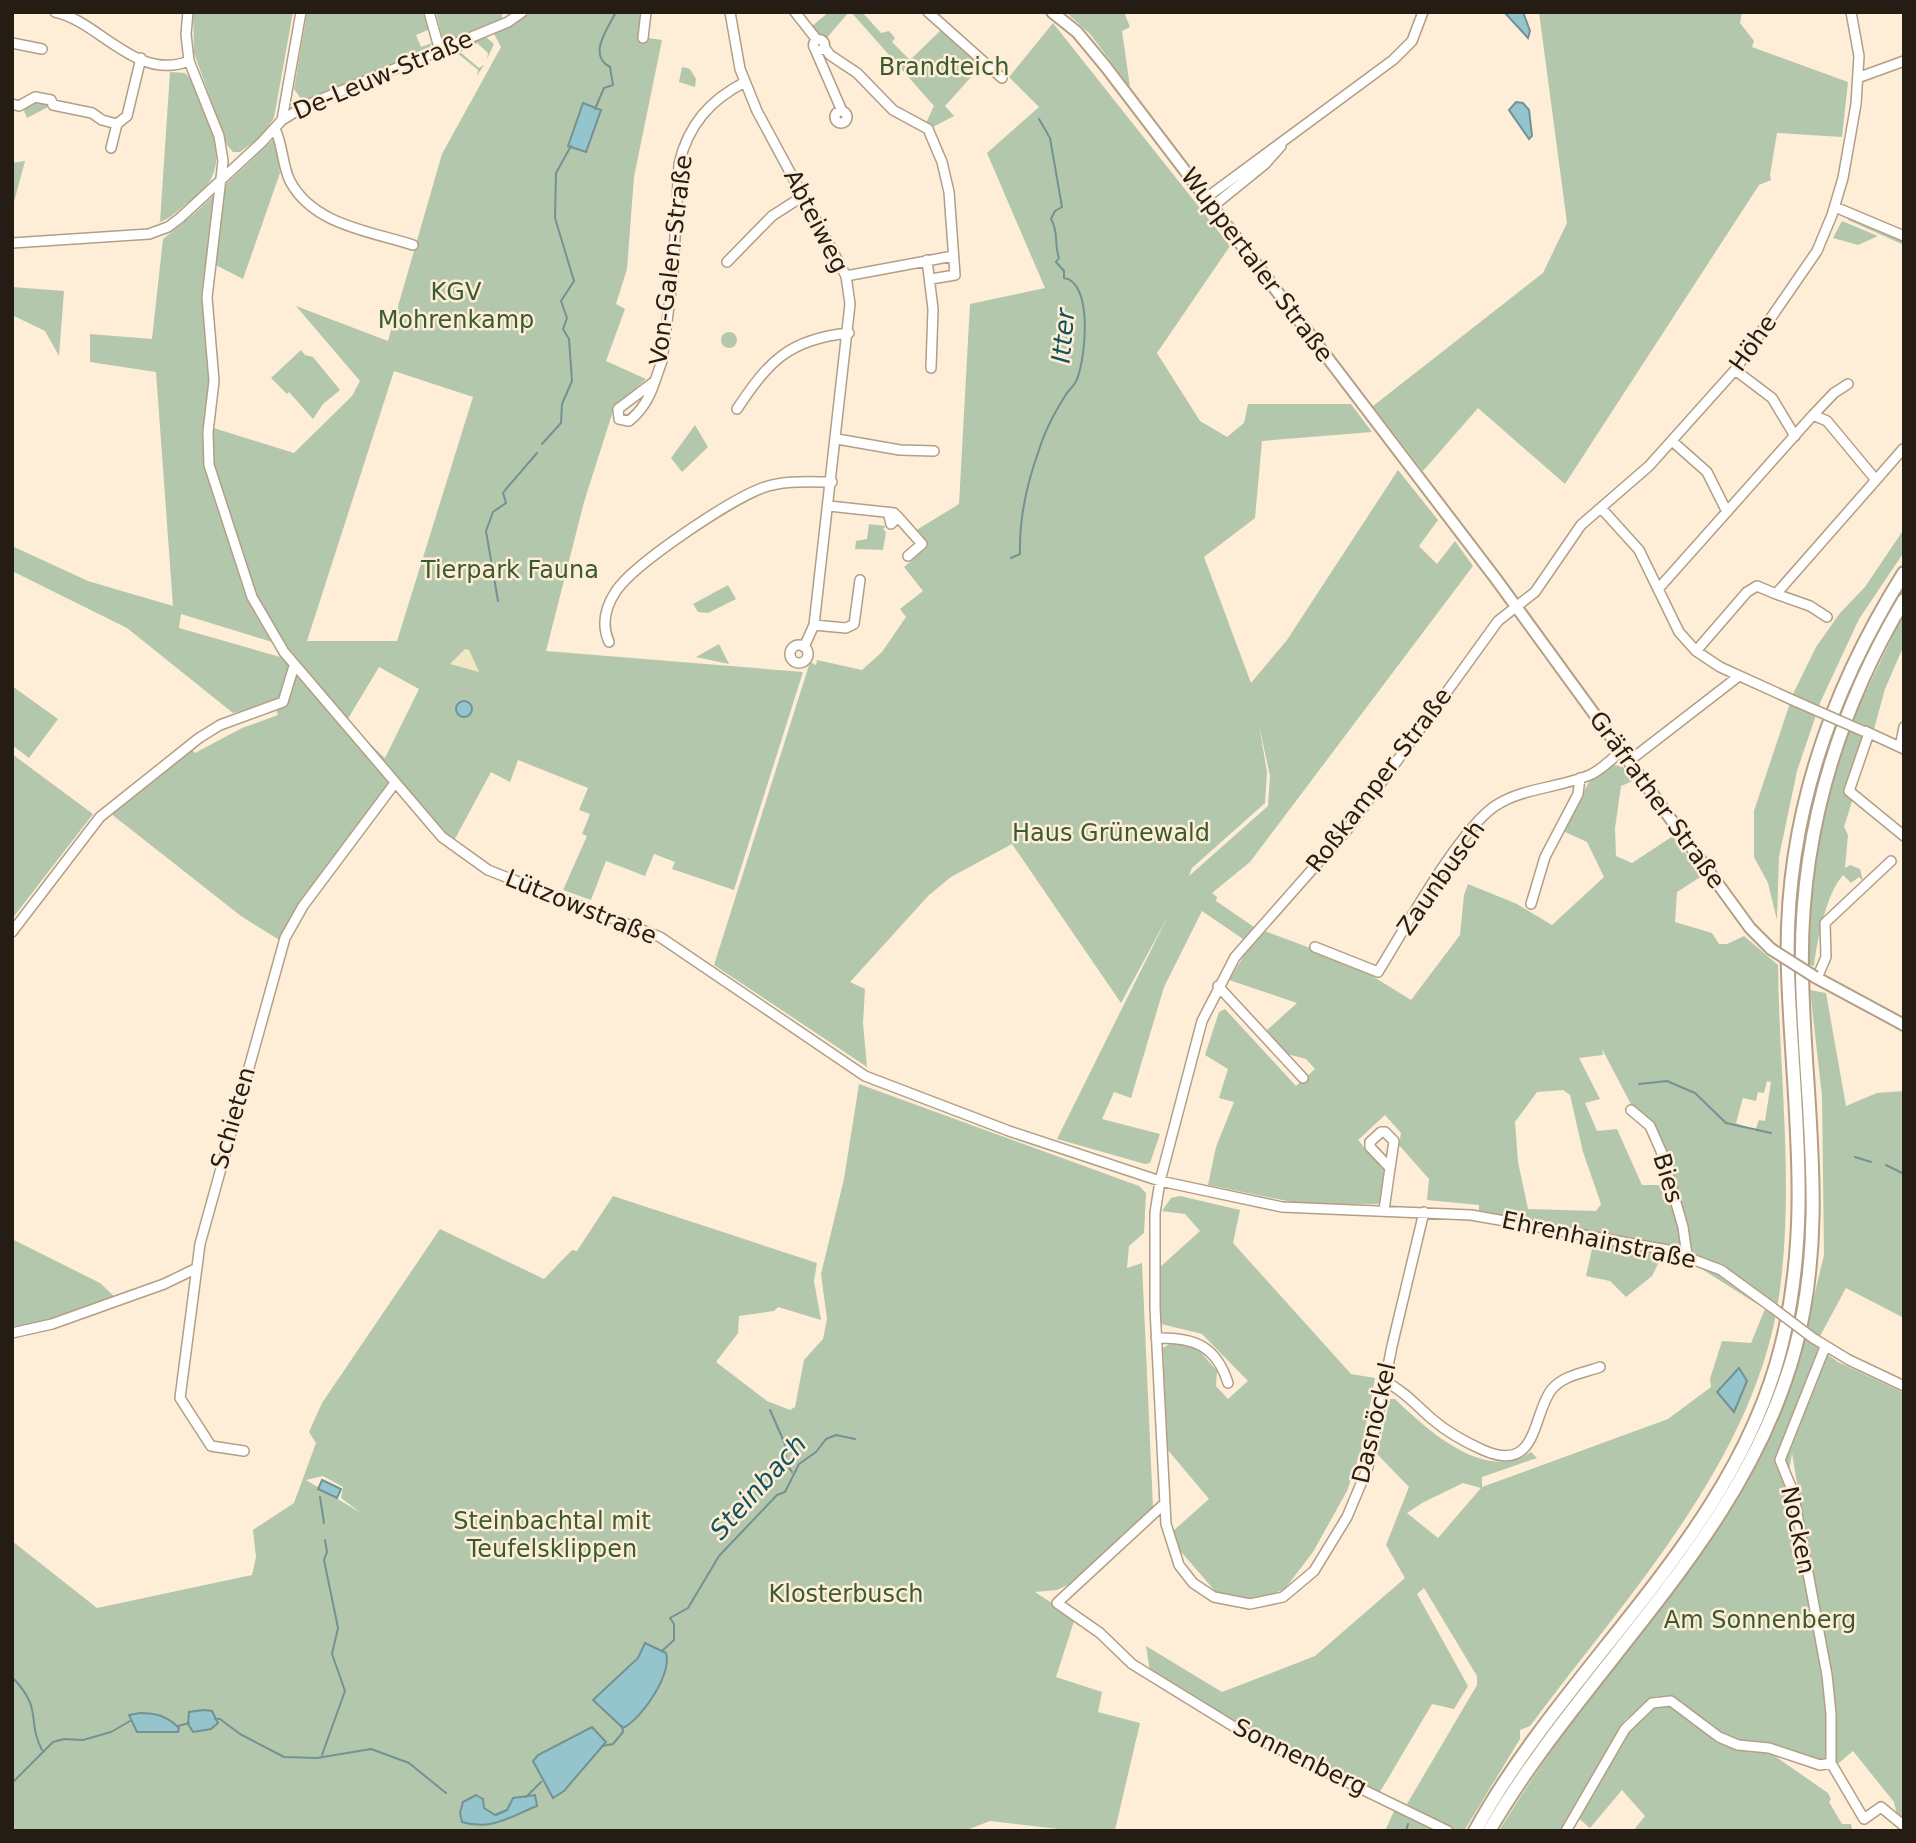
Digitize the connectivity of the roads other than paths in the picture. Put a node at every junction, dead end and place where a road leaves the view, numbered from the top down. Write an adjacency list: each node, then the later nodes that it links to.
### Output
1 (55, 12): 13 (street)
2 (188, 12): 20 (street, Lützowstraße)
3 (301, 12): 27 (street)
4 (429, 12): 18 (street)
5 (522, 12): 18 (street, De-Leuw-Straße)
6 (646, 12): 14 (street)
7 (730, 12): 24 (street, Abteiweg)
8 (795, 12): 16 (street)
9 (928, 12): 23 (street)
10 (1052, 12): 33 (main road, Wuppertaler Straße)
11 (1423, 12): 33 (street)
12 (1851, 12): 22 (street, Höhe)
13 (67, 13): 19 (street)
14 (643, 38)
15 (12, 43): 17 (street)
16 (819, 46): 26 (street); 38 (street)
17 (42, 49)
18 (440, 51): 27 (street, De-Leuw-Straße)
19 (141, 58): 20 (street); 28 (street)
20 (189, 61): 31 (street, Lützowstraße)
21 (1904, 61): 22 (street)
22 (1860, 77): 34 (street, Höhe)
23 (1002, 78)
24 (745, 82): 32 (street, Abteiweg); 46 (street, Von-Galen-Straße)
25 (12, 104): 28 (street)
26 (842, 111)
27 (282, 120): 29 (street)
28 (117, 124): 30 (street)
29 (275, 129): 31 (street); 37 (street)
30 (111, 148)
31 (221, 181): 36 (street); 73 (street, Lützowstraße)
32 (803, 196): 40 (street); 41 (street, Abteiweg)
33 (1209, 202): 60 (main road, Wuppertaler Straße)
34 (1835, 206): 35 (street); 45 (street, Höhe)
35 (1904, 236)
36 (13, 242)
37 (413, 245)
38 (953, 256): 39 (street); 42 (street)
39 (927, 260): 41 (street); 42 (street)
40 (727, 262)
41 (846, 276): 43 (street, Abteiweg)
42 (931, 279): 44 (street)
43 (849, 333): 48 (street); 51 (street, Abteiweg)
44 (931, 368)
45 (1735, 370): 50 (street); 52 (street, Höhe)
46 (655, 381): 46 (street, Von-Galen-Straße)
47 (1848, 384): 49 (street)
48 (737, 409)
49 (1813, 415): 50 (street); 55 (street)
50 (1795, 436): 59 (street)
51 (836, 439): 54 (street); 56 (street, Abteiweg)
52 (1672, 442): 58 (street, Höhe); 59 (street)
53 (1903, 450): 55 (street)
54 (934, 451)
55 (1876, 480): 65 (street)
56 (832, 482): 57 (street, Abteiweg); 70 (street)
57 (829, 506): 61 (street); 69 (street, Abteiweg)
58 (1601, 508): 64 (street); 67 (street, Höhe)
59 (1727, 512): 64 (street)
60 (1454, 525): 67 (main road, Gräfrather Straße)
61 (908, 556)
62 (1904, 573): 111 (highway)
63 (860, 580): 69 (street)
64 (1659, 588): 72 (street)
65 (1776, 594): 68 (street); 72 (street)
66 (1904, 600): 112 (highway)
67 (1515, 607): 78 (main road, Gräfrather Straße); 88 (street, Roßkamper Straße)
68 (1827, 617)
69 (814, 625): 71 (street, Abteiweg)
70 (610, 642)
71 (804, 647)
72 (1696, 651): 74 (street)
73 (294, 666): 81 (street, Lützowstraße); 85 (street)
74 (1739, 676): 76 (street, bridge); 79 (street)
75 (1904, 727): 77 (street)
76 (1866, 732): 77 (street); 82 (street)
77 (1902, 748)
78 (1621, 751): 79 (main road, Gräfrather Straße); 80 (street, Zaunbusch)
79 (1629, 761): 87 (main road, Gräfrather Straße, bridge)
80 (1580, 778): 84 (street); 86 (street, Zaunbusch)
81 (395, 783): 92 (street, Lützowstraße); 98 (street, Schieten)
82 (1904, 836)
83 (1891, 861): 87 (street)
84 (1531, 904)
85 (12, 932)
86 (1315, 947)
87 (1816, 977): 89 (main road, Gräfrather Straße)
88 (1218, 986): 90 (street); 94 (street, Roßkamper Straße)
89 (1904, 1025)
90 (1303, 1078)
91 (1631, 1111): 97 (street, Bies)
92 (1046, 1143): 94 (street, Ehrenhainstraße)
93 (1390, 1168): 95 (street)
94 (1160, 1181): 95 (street, Ehrenhainstraße); 100 (street, Dasnöckel)
95 (1384, 1210): 96 (street, Ehrenhainstraße)
96 (1424, 1212): 97 (street, Ehrenhainstraße); 103 (street, Dasnöckel)
97 (1687, 1255): 101 (street, Ehrenhainstraße, bridge)
98 (195, 1269): 99 (street); 106 (street, Schieten)
99 (12, 1333)
100 (1156, 1338): 104 (street); 107 (street, Dasnöckel)
101 (1825, 1347): 105 (street, Ehrenhainstraße); 108 (street, Nocken)
102 (1600, 1367): 103 (street)
103 (1386, 1382): 107 (street, Dasnöckel)
104 (1228, 1383)
105 (1904, 1386)
106 (244, 1451)
107 (1164, 1504): 110 (street, Sonnenberg)
108 (1831, 1763): 109 (street); 113 (street)
109 (1904, 1826)
110 (1448, 1831)
111 (1475, 1831)
112 (1489, 1831)
113 (1566, 1831)

